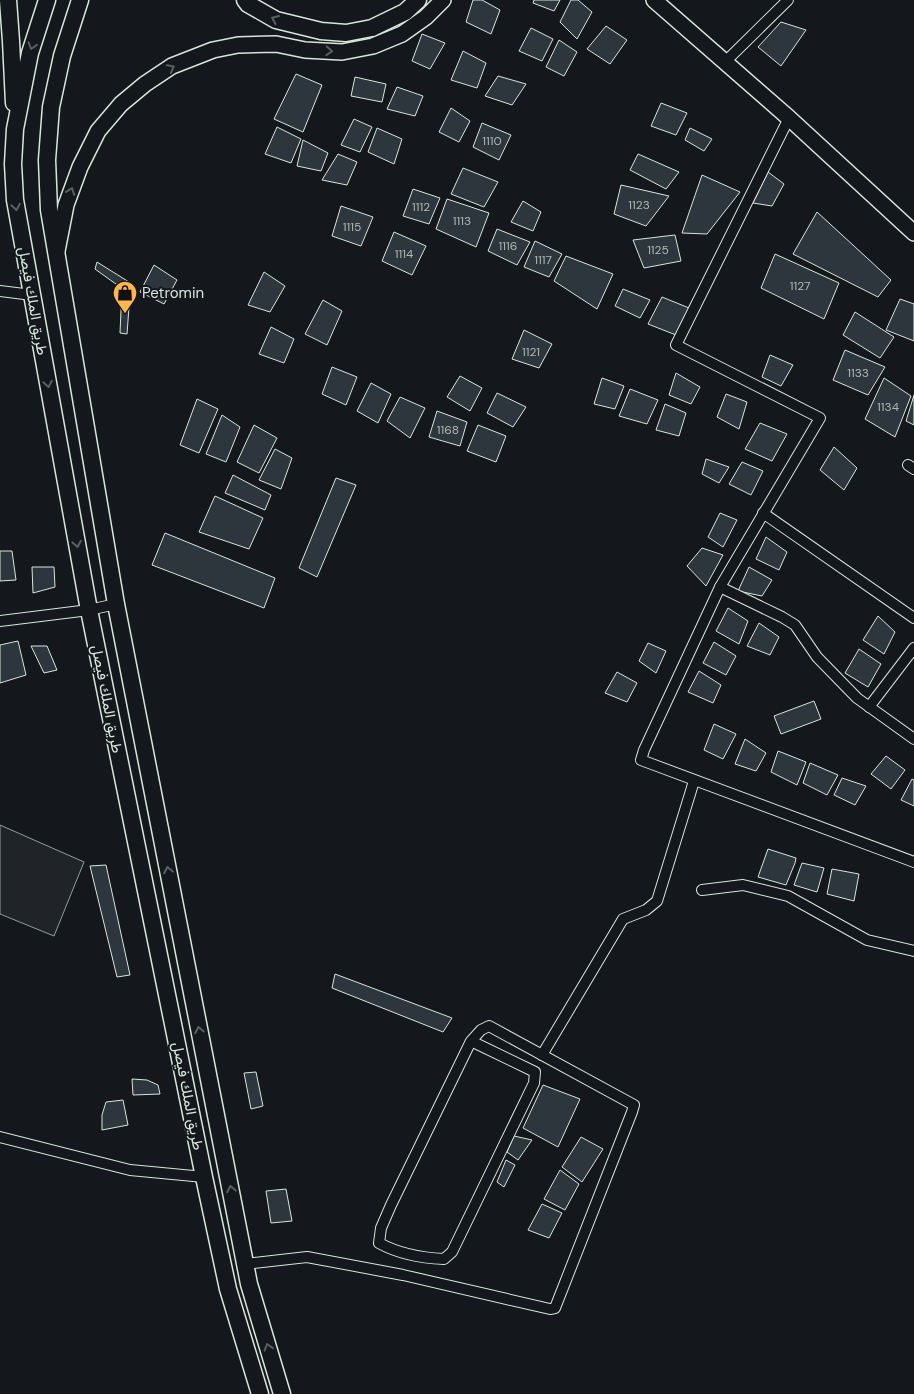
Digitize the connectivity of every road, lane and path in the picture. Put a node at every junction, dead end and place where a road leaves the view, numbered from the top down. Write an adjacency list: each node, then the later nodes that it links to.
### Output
1 (8, 0): 11 (main road)
2 (47, 0): 11 (main road, طريق الملك فيصل, one-way to 11)
3 (80, 0): 13 (main road, طريق الملك فيصل)
4 (245, 0): 5 (main road, one-way to 4)
5 (418, 0)
6 (443, 0): 13 (street, one-way to 6)
7 (654, 0): 9 (street)
8 (788, 0): 9 (street)
9 (725, 62): 10 (street)
10 (789, 118): 12 (street); 16 (street)
11 (15, 129): 15 (main road, طريق الملك فيصل, one-way to 15)
12 (914, 232)
13 (56, 255): 18 (main road, طريق الملك فيصل)
14 (0, 291): 15 (street)
15 (32, 295): 19 (main road, طريق الملك فيصل, one-way to 19)
16 (763, 513): 17 (street); 20 (street)
17 (720, 587): 23 (street); 25 (street)
18 (116, 604): 19 (street); 33 (main road, طريق الملك فيصل, one-way to 18)
19 (89, 610): 21 (street); 32 (main road, طريق الملك فيصل)
20 (914, 618)
21 (0, 620)
22 (914, 648): 23 (street)
23 (869, 707): 24 (street)
24 (914, 739)
25 (694, 781): 26 (street); 30 (street)
26 (914, 862)
27 (702, 890): 28 (street)
28 (914, 951)
29 (471, 1041): 29 (street); 30 (street)
30 (542, 1055): 33 (street)
31 (0, 1137): 32 (street)
32 (204, 1177): 34 (main road, طريق الملك فيصل)
33 (245, 1264): 35 (main road, طريق الملك فيصل, one-way to 33)
34 (260, 1394)
35 (282, 1394)

